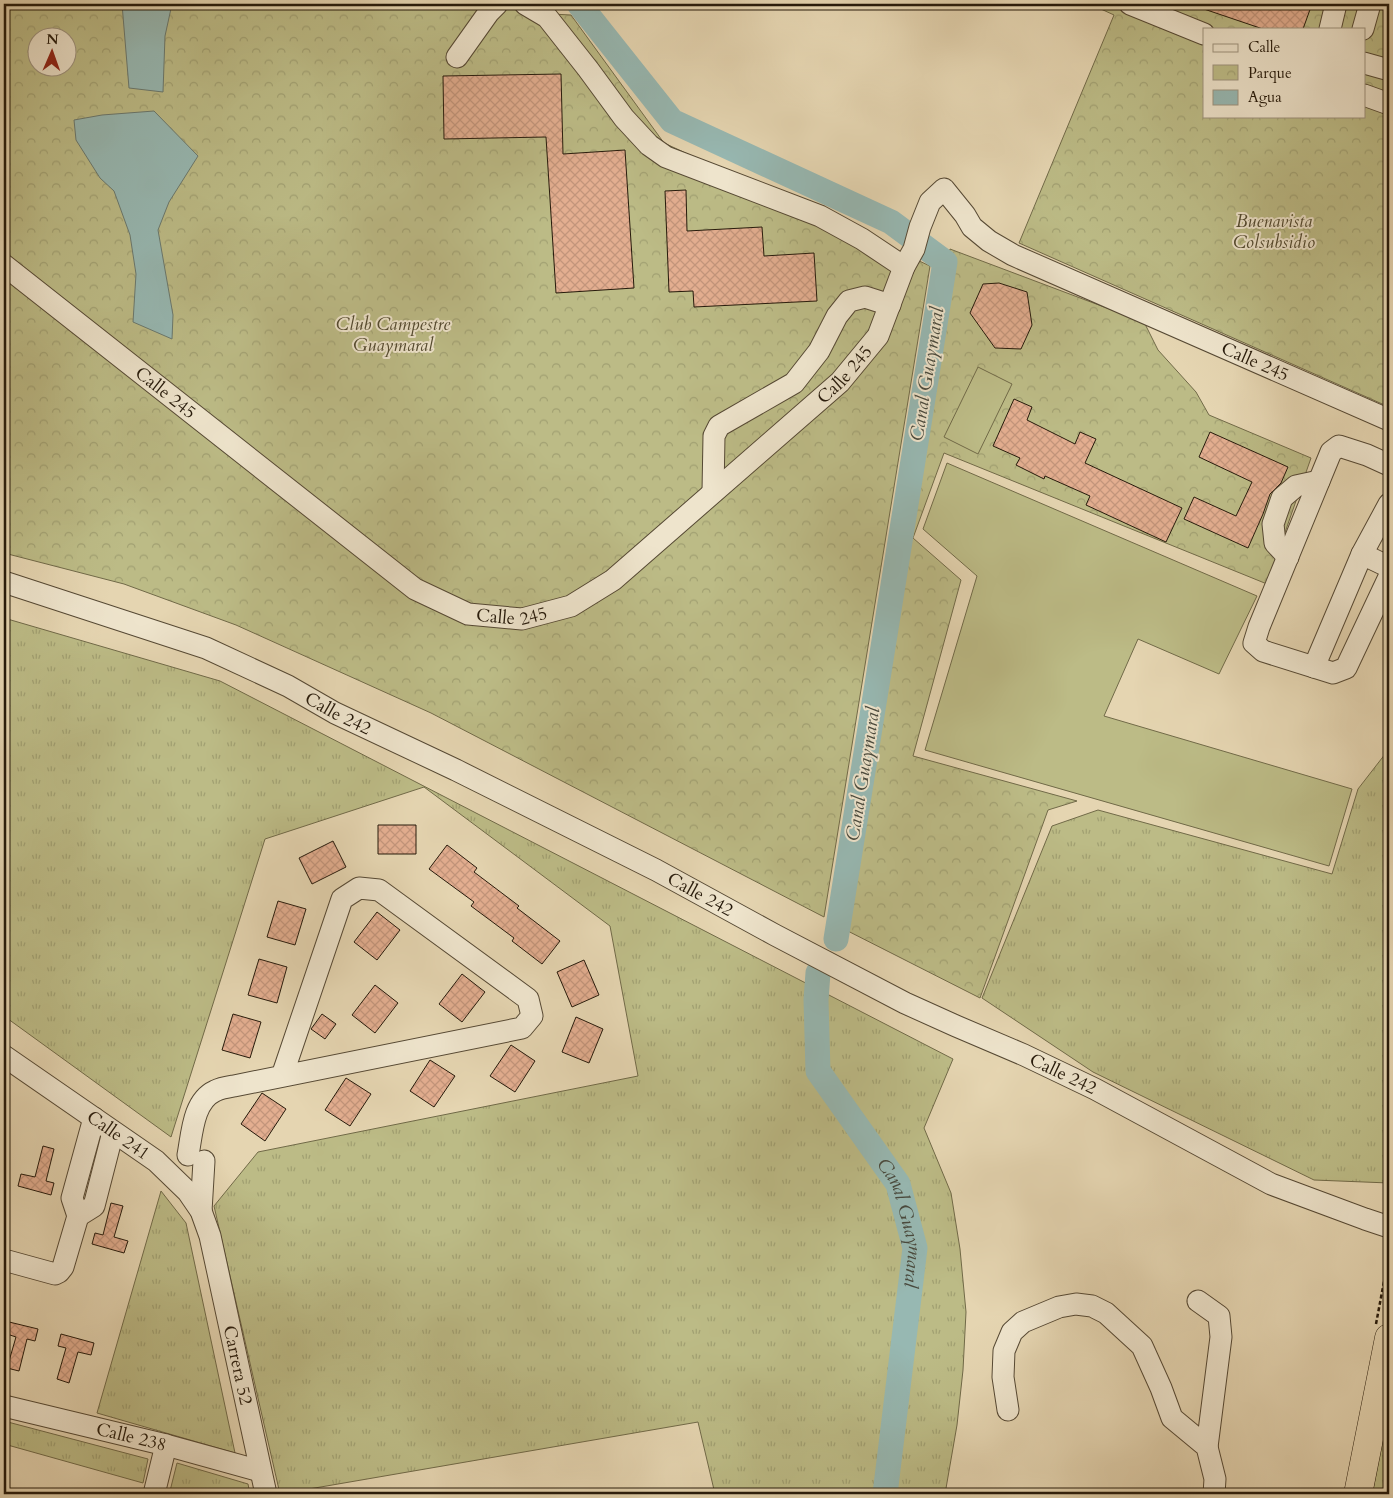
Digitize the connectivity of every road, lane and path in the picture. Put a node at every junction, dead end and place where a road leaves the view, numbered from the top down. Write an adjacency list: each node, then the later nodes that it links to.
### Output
1 (497, 4): 9 (street)
2 (525, 4): 14 (street)
3 (1130, 4): 8 (street)
4 (1336, 4): 6 (street)
5 (1370, 4): 7 (street)
6 (1330, 28)
7 (1364, 28)
8 (1203, 34)
9 (457, 57)
10 (1366, 64): 11 (street)
11 (1389, 70)
12 (1366, 96): 13 (street)
13 (1389, 104)
14 (909, 258): 16 (street, Calle 245); 17 (street, Calle 245)
15 (4, 265): 19 (street, Calle 245)
16 (890, 304): 19 (street, Calle 245); 19 (street)
17 (1389, 420)
18 (1389, 465): 24 (street)
19 (713, 492)
20 (1389, 504): 21 (street)
21 (1358, 561): 22 (street); 24 (street)
22 (1388, 579): 24 (street)
23 (4, 582): 33 (street, Calle 242)
24 (1314, 667)
25 (4, 1056): 27 (street, Calle 241)
26 (282, 1076): 26 (street); 29 (street)
27 (94, 1118): 28 (street, Calle 241); 32 (street)
28 (113, 1132): 30 (street, Calle 241); 32 (street)
29 (196, 1158): 30 (street); 31 (street)
30 (188, 1192): 31 (street, Calle 241)
31 (201, 1211): 34 (street, Calle 241)
32 (78, 1216): 35 (street)
33 (1389, 1227)
34 (210, 1236): 42 (street, Carrera 52)
35 (4, 1260)
36 (1198, 1301): 41 (street)
37 (1389, 1338): 46 (highway)
38 (4, 1406): 40 (street, Calle 238)
39 (1008, 1410): 41 (street)
40 (166, 1445): 42 (street, Calle 238); 43 (street)
41 (1207, 1447): 45 (street)
42 (260, 1471): 44 (street, Carrera 52)
43 (154, 1494)
44 (266, 1494)
45 (1214, 1494)
46 (1358, 1494)

